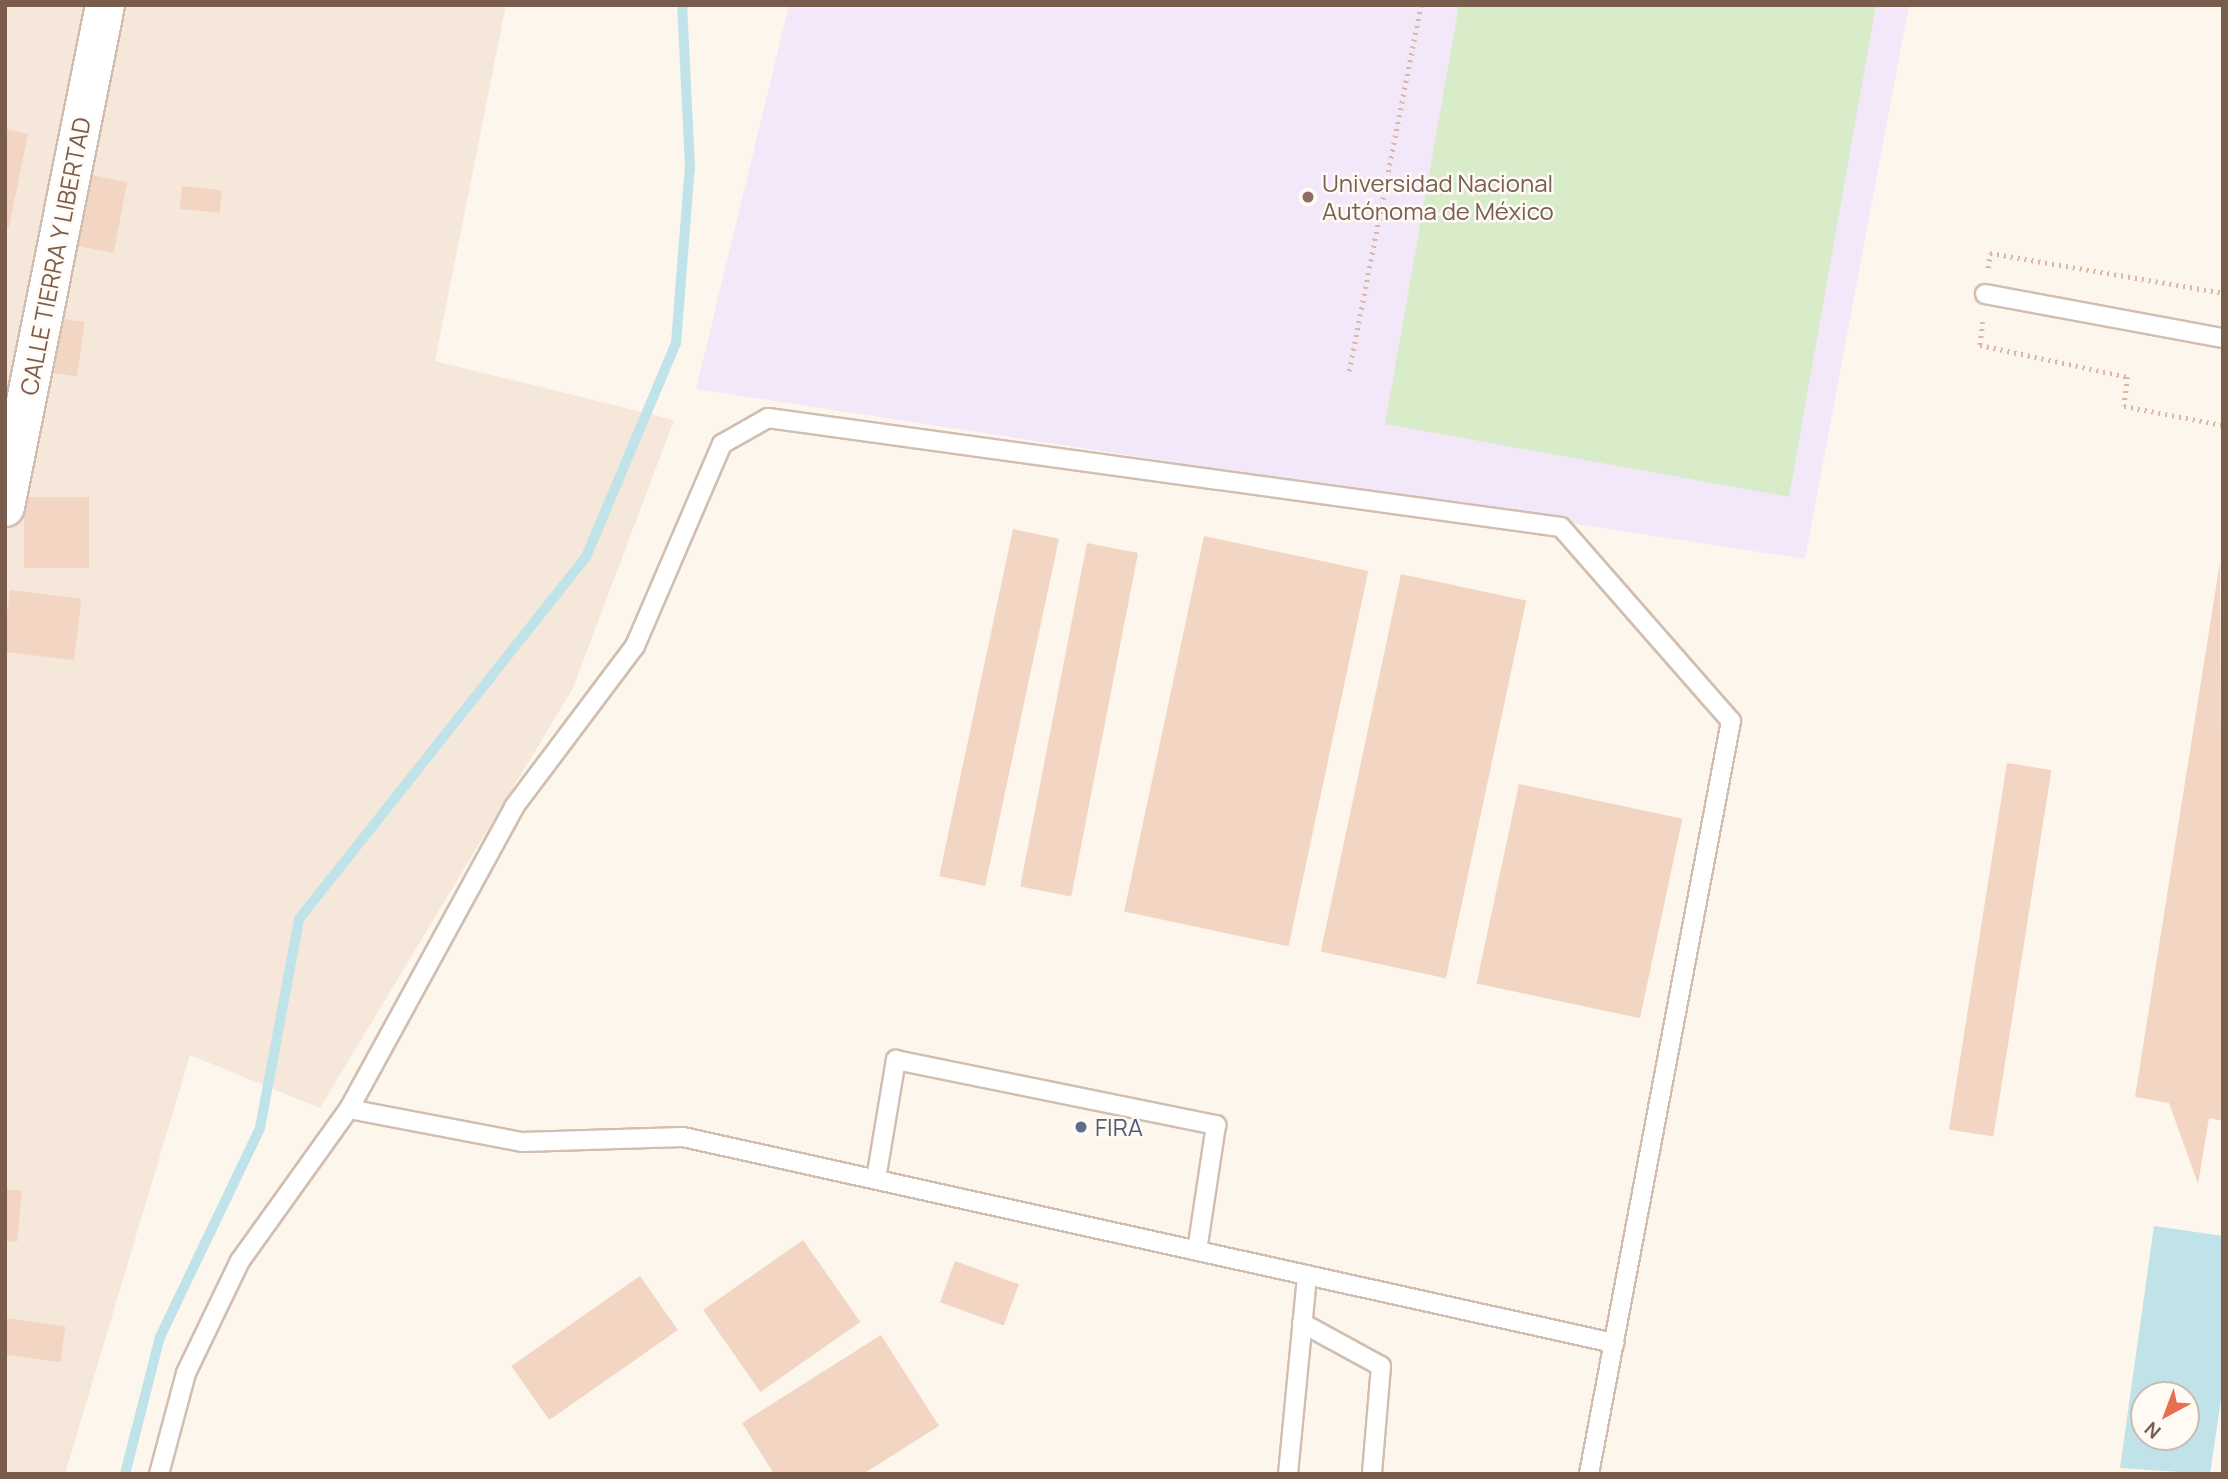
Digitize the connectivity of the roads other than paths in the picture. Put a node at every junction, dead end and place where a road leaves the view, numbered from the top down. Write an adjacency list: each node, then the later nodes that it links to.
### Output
1 (105, 5): 4 (street, CALLE TIERRA Y LIBERTAD)
2 (1985, 294): 3 (lane)
3 (2223, 338)
4 (5, 507)
5 (349, 1109): 6 (lane); 10 (lane); 11 (lane)
6 (876, 1179): 7 (lane); 7 (lane)
7 (1196, 1251): 8 (lane)
8 (1307, 1275): 9 (lane); 10 (lane)
9 (1302, 1323): 12 (lane); 13 (lane)
10 (1614, 1343): 14 (lane)
11 (159, 1474)
12 (1288, 1474)
13 (1372, 1474)
14 (1589, 1474)

